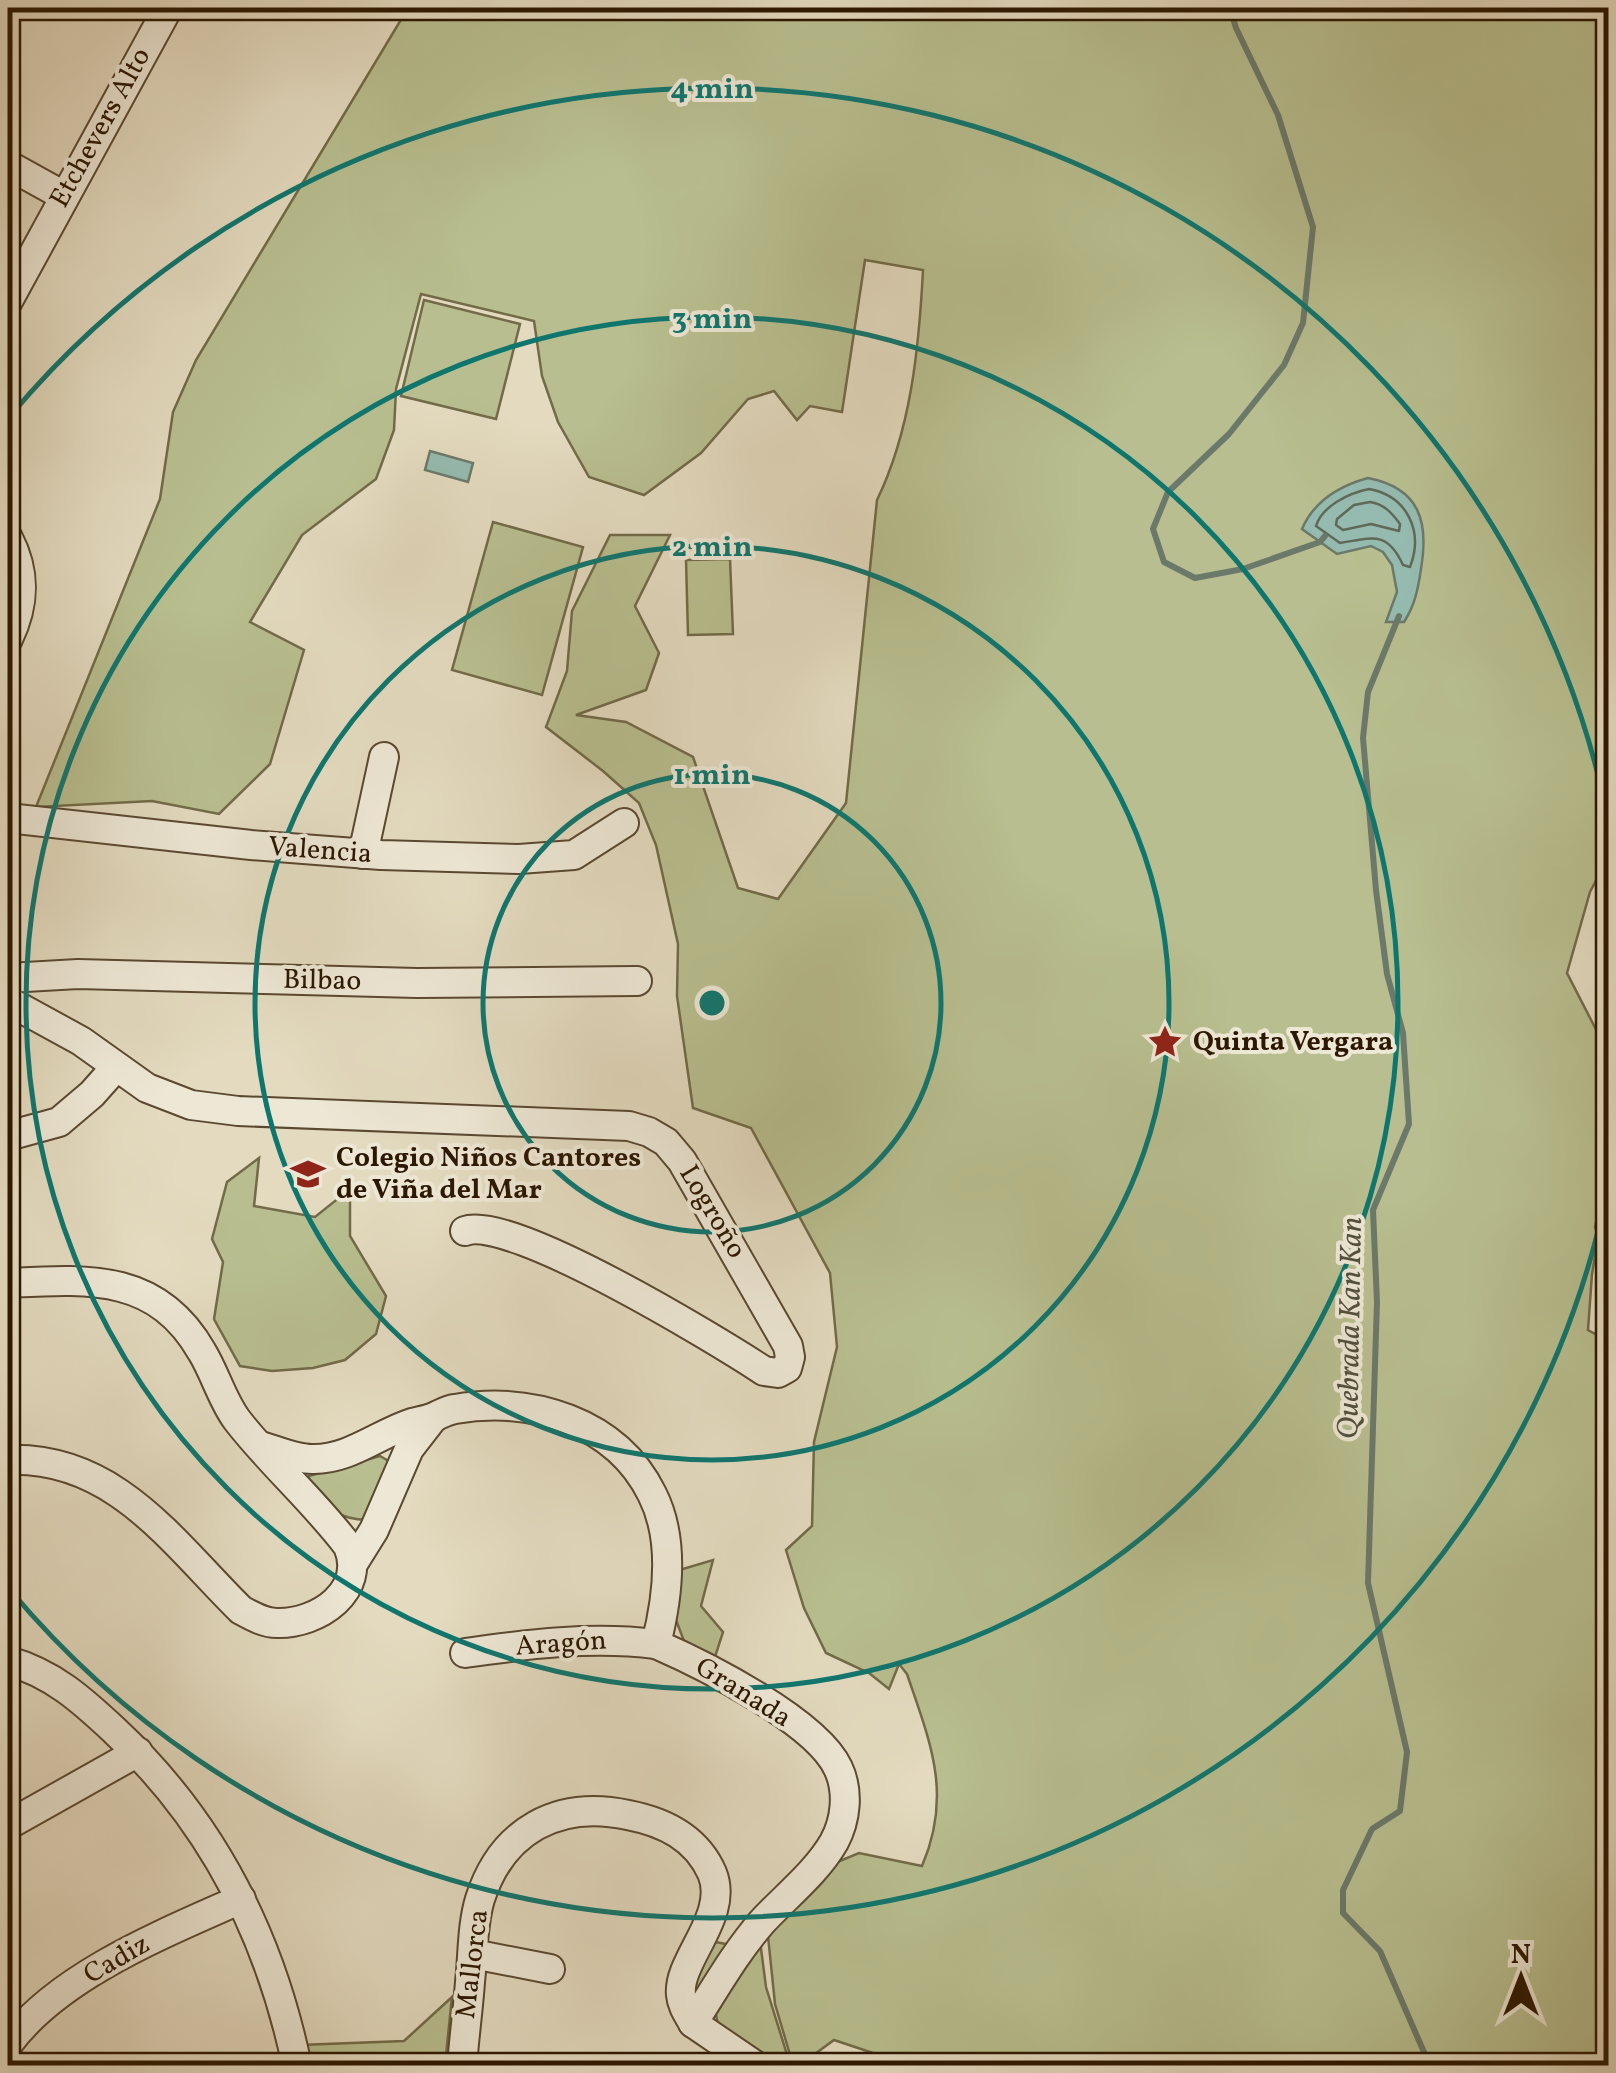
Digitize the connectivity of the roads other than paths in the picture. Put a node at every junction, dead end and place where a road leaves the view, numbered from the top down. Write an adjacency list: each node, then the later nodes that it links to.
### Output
1 (168, 8): 3 (street, Etchevers Alto)
2 (8, 166): 3 (street)
3 (64, 196): 4 (street, Etchevers Alto)
4 (8, 301)
5 (8, 538): 6 (street)
6 (8, 639)
7 (384, 757): 10 (street)
8 (8, 818): 10 (street, Valencia)
9 (624, 824): 10 (street, Valencia)
10 (364, 854)
11 (8, 978): 12 (street, Bilbao)
12 (637, 981)
13 (8, 1000): 14 (street, Logroño)
14 (116, 1066): 15 (street); 16 (street, Logroño)
15 (8, 1136)
16 (465, 1232)
17 (8, 1283): 20 (street)
18 (434, 1418): 19 (street); 23 (street); 28 (street)
19 (368, 1444): 22 (street); 23 (street)
20 (260, 1446): 22 (street); 24 (street)
21 (8, 1460): 27 (street)
22 (309, 1460): 24 (street)
23 (403, 1462): 26 (street)
24 (292, 1483): 25 (street)
25 (330, 1524): 26 (street); 27 (street)
26 (374, 1530): 27 (street)
27 (354, 1562)
28 (656, 1644): 29 (street, Aragón); 36 (street, Granada)
29 (465, 1653)
30 (8, 1661): 31 (street)
31 (138, 1752): 32 (street); 33 (street)
32 (8, 1825)
33 (242, 1899): 37 (street, Cadiz); 38 (street)
34 (473, 1954): 35 (street); 36 (street, Mallorca); 39 (street, Mallorca)
35 (550, 1969)
36 (693, 2023): 40 (street)
37 (8, 2044)
38 (297, 2066)
39 (462, 2066)
40 (756, 2066)

